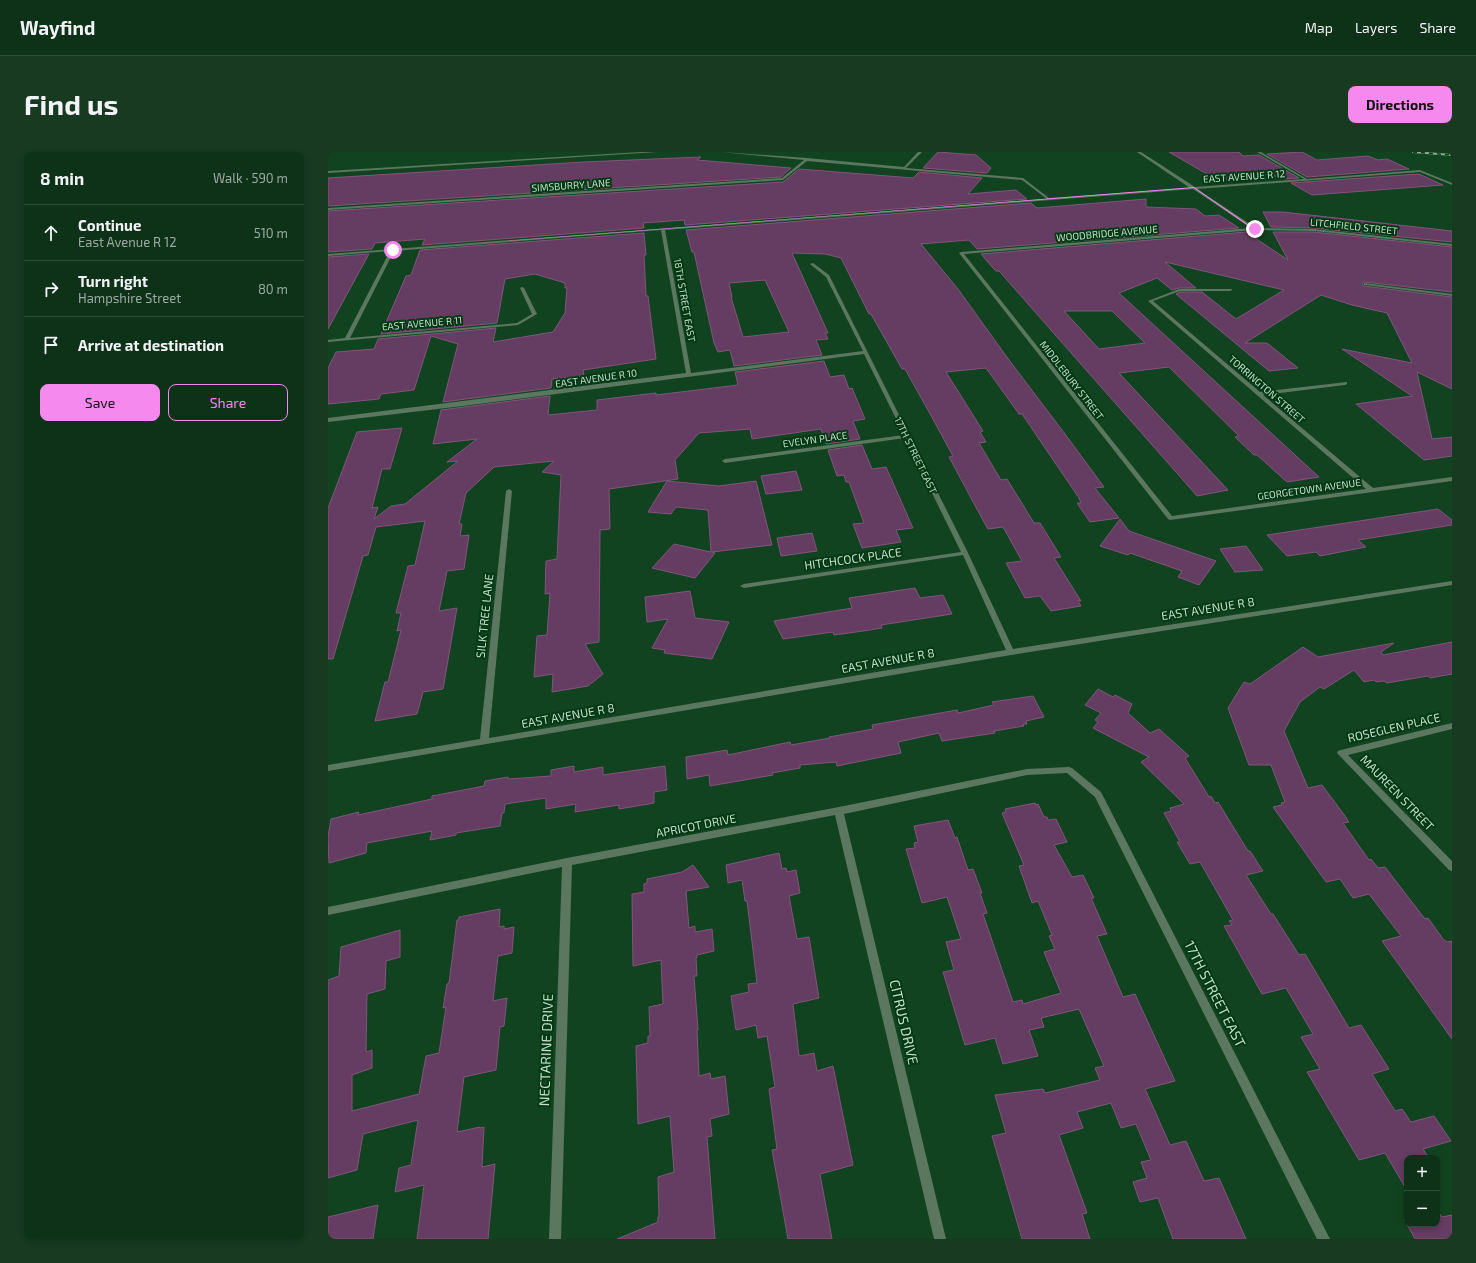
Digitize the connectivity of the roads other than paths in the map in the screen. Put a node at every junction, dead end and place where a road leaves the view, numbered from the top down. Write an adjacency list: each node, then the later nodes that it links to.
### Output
1 (656, 152): 9 (street)
2 (724, 152): 6 (street)
3 (920, 152): 8 (street)
4 (1139, 152): 12 (street)
5 (1259, 152): 10 (street)
6 (750, 153): 7 (street)
7 (807, 159): 8 (street); 14 (street, SIMSBURRY LANE)
8 (905, 168): 13 (street)
9 (328, 172)
10 (1306, 179): 11 (street, EAST AVENUE R 12); 12 (street, EAST AVENUE R 12)
11 (1452, 184)
12 (1194, 187): 13 (street, EAST AVENUE R 12); 16 (street)
13 (1048, 198): 15 (street, EAST AVENUE R 12)
14 (328, 210)
15 (663, 229): 18 (street, EAST AVENUE R 12); 29 (street, 18TH STREET EAST)
16 (1255, 229): 17 (street, LITCHFIELD STREET); 19 (street, WOODBRIDGE AVENUE)
17 (1452, 245)
18 (393, 250): 20 (street, EAST AVENUE R 12); 26 (street)
19 (960, 253): 38 (street, MIDDLEBURY STREET)
20 (328, 255)
21 (812, 264): 28 (street, 17TH STREET EAST)
22 (1366, 284): 25 (street)
23 (522, 288): 26 (street, EAST AVENUE R 11)
24 (1230, 290): 31 (street, TORRINGTON STREET)
25 (1452, 295)
26 (347, 339): 27 (street, EAST AVENUE R 11)
27 (328, 341)
28 (866, 352): 29 (street, EAST AVENUE R 10); 33 (street, 17TH STREET EAST)
29 (689, 374): 32 (street, EAST AVENUE R 10)
30 (1345, 383): 31 (street)
31 (1260, 394): 36 (street, TORRINGTON STREET)
32 (328, 421)
33 (906, 436): 34 (street, EVELYN PLACE); 39 (street, 17TH STREET EAST)
34 (725, 460)
35 (1452, 479): 36 (street, GEORGETOWN AVENUE)
36 (1371, 490): 38 (street, GEORGETOWN AVENUE)
37 (509, 491): 44 (street, SILK TREE LANE)
38 (1170, 518)
39 (965, 553): 41 (street, HITCHCOCK PLACE); 42 (street, 17TH STREET EAST)
40 (1452, 583): 42 (street, EAST AVENUE R 8)
41 (744, 586)
42 (1011, 652): 44 (street, EAST AVENUE R 8)
43 (1452, 726): 45 (street, ROSEGLEN PLACE)
44 (484, 742): 46 (street, EAST AVENUE R 8)
45 (1341, 752): 50 (street, MAUREEN STREET)
46 (328, 768)
47 (1069, 770): 48 (street, APRICOT DRIVE); 54 (street, 17TH STREET EAST)
48 (839, 811): 49 (street, APRICOT DRIVE); 53 (street, CITRUS DRIVE)
49 (566, 862): 51 (street, APRICOT DRIVE); 52 (street, NECTARINE DRIVE)
50 (1452, 867)
51 (328, 911)
52 (555, 1239)
53 (940, 1239)
54 (1324, 1239)

